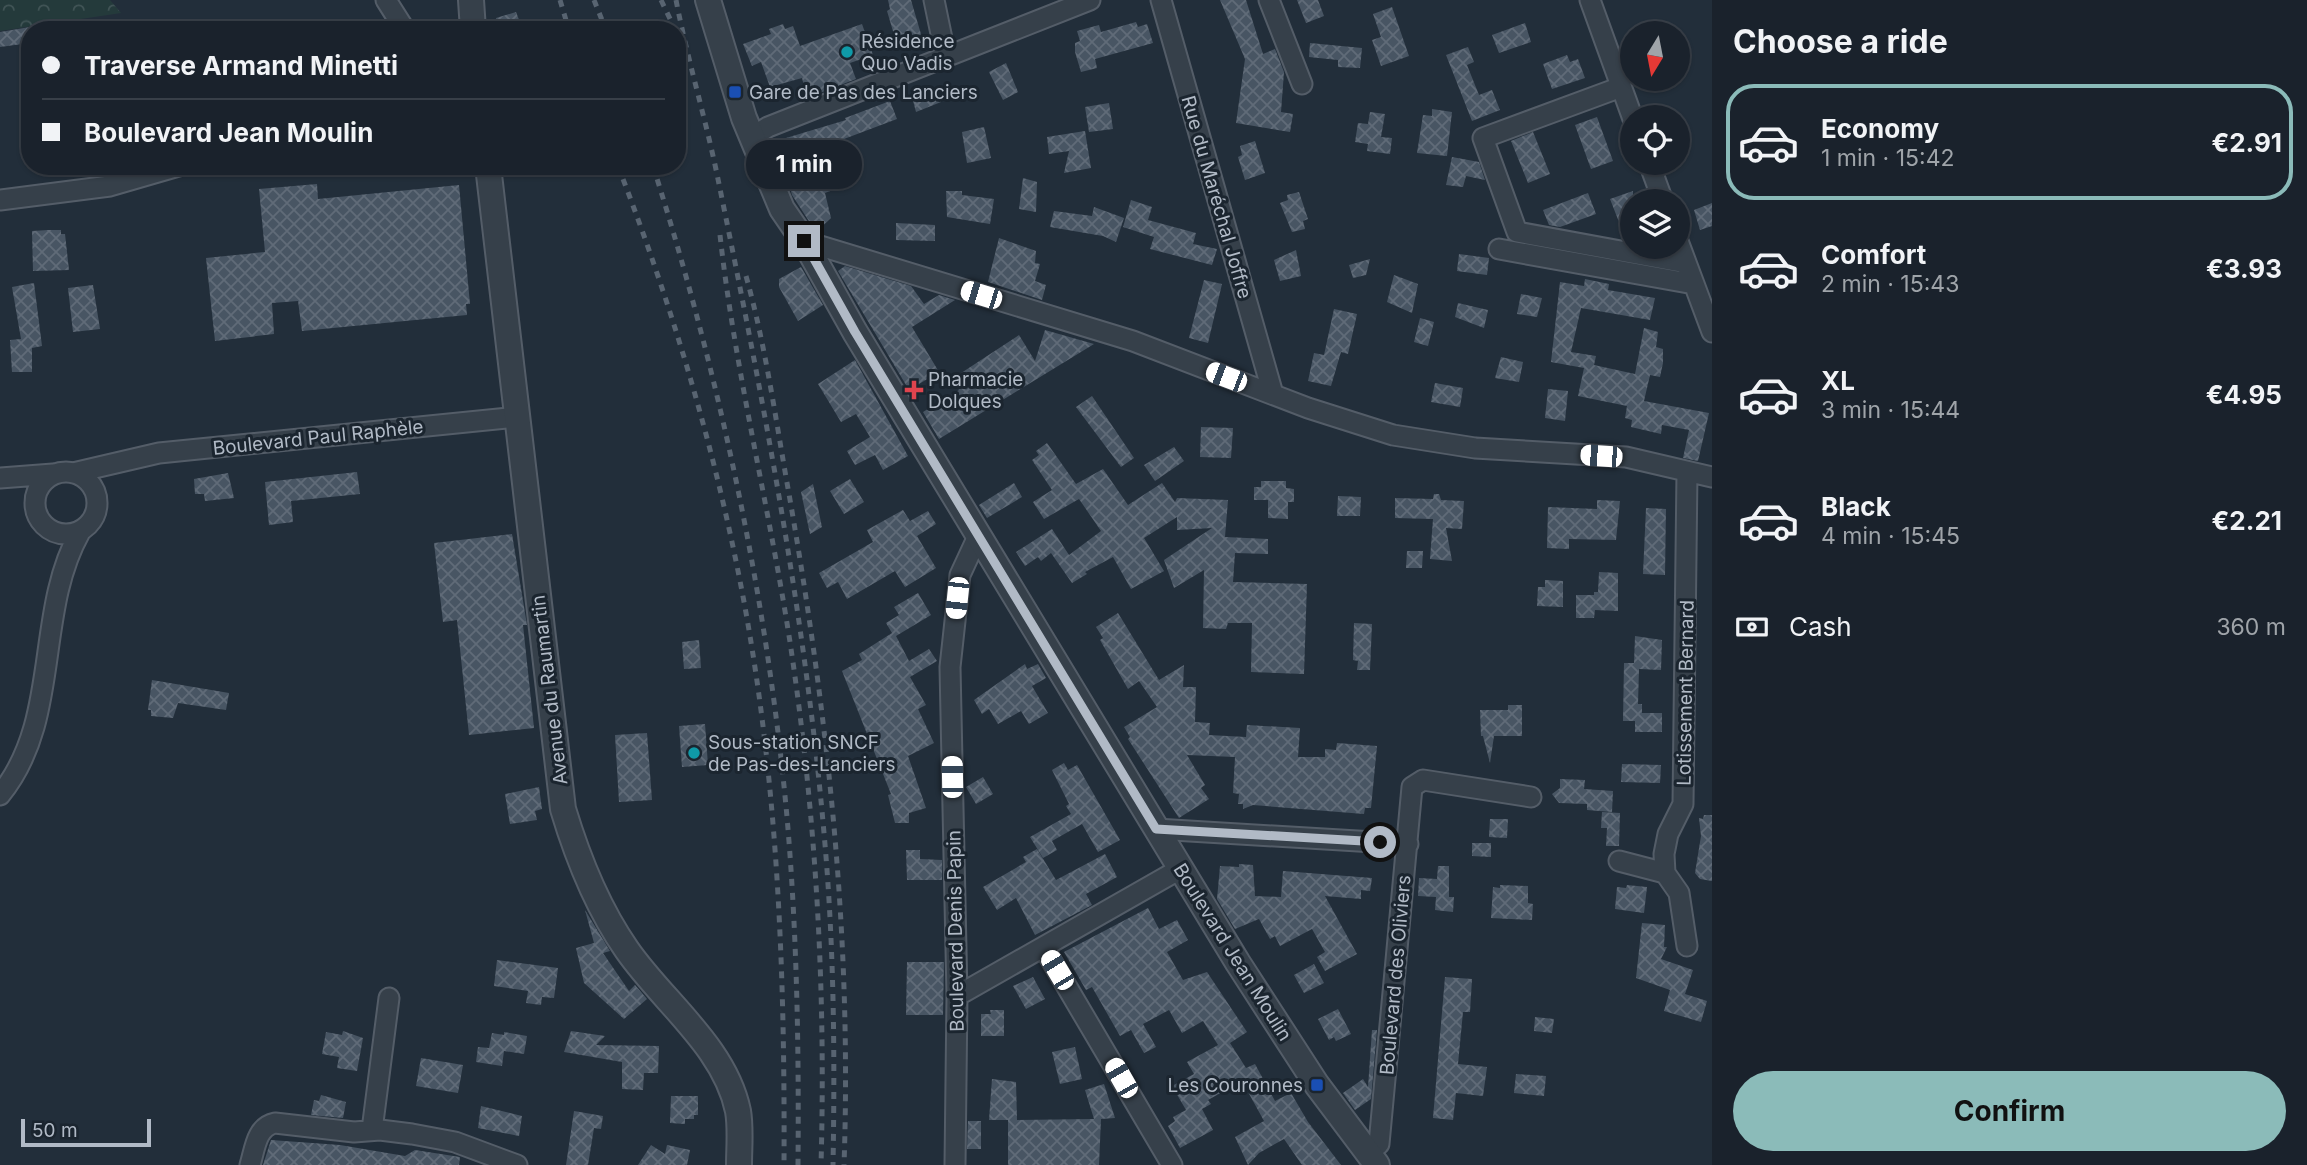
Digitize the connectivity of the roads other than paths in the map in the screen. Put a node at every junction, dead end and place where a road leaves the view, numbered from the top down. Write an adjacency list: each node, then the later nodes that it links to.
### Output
1 (386, 0): 9 (street)
2 (471, 0): 10 (street)
3 (708, 0): 15 (street, Boulevard Jean Moulin)
4 (934, 0): 11 (street)
5 (1090, 0): 11 (street)
6 (1161, 0): 25 (street, Rue du Maréchal Joffre)
7 (1269, 0): 12 (street)
8 (1590, 0): 13 (street)
9 (399, 21)
10 (472, 21)
11 (946, 58): 15 (street)
12 (1302, 84)
13 (1620, 84)
14 (1620, 87): 22 (street)
15 (752, 137): 19 (street, Boulevard Jean Moulin)
16 (148, 175): 18 (street)
17 (489, 175): 26 (street, Avenue du Raumartin)
18 (0, 200)
19 (804, 241): 25 (street); 36 (street, Boulevard Jean Moulin)
20 (1499, 249): 23 (street)
21 (1684, 259): 22 (street)
22 (1686, 263): 23 (street)
23 (1694, 284): 24 (street)
24 (1712, 332)
25 (1273, 394): 28 (street)
26 (518, 417): 27 (street, Boulevard Paul Raphèle); 53 (street, Avenue du Raumartin)
27 (118, 463): 29 (street, Boulevard Paul Raphèle); 32 (street)
28 (1687, 472): 30 (street); 44 (street, Lotissement Bernard)
29 (63, 474): 31 (street, Boulevard Paul Raphèle); 32 (street); 33 (street)
30 (1712, 477)
31 (1, 478): 33 (street)
32 (97, 500): 35 (street)
33 (34, 506): 34 (street)
34 (51, 531): 35 (street); 37 (street)
35 (80, 532): 37 (street)
36 (979, 534): 40 (street, Boulevard Jean Moulin); 47 (street, Boulevard Denis Papin)
37 (61, 575): 38 (street)
38 (0, 795)
39 (1531, 797): 41 (street, Boulevard des Oliviers)
40 (1156, 829): 41 (street); 43 (street, Boulevard Jean Moulin)
41 (1408, 844): 50 (street, Boulevard des Oliviers)
42 (1619, 860): 44 (street)
43 (1180, 869): 46 (street); 50 (street, Boulevard Jean Moulin)
44 (1665, 873): 45 (street)
45 (1687, 946)
46 (1044, 948): 47 (street); 55 (street)
47 (957, 996): 54 (street, Boulevard Denis Papin)
48 (389, 998): 49 (street)
49 (372, 1130): 51 (street); 52 (street)
50 (1372, 1160)
51 (250, 1165)
52 (517, 1165)
53 (739, 1165)
54 (955, 1165)
55 (1172, 1165)

